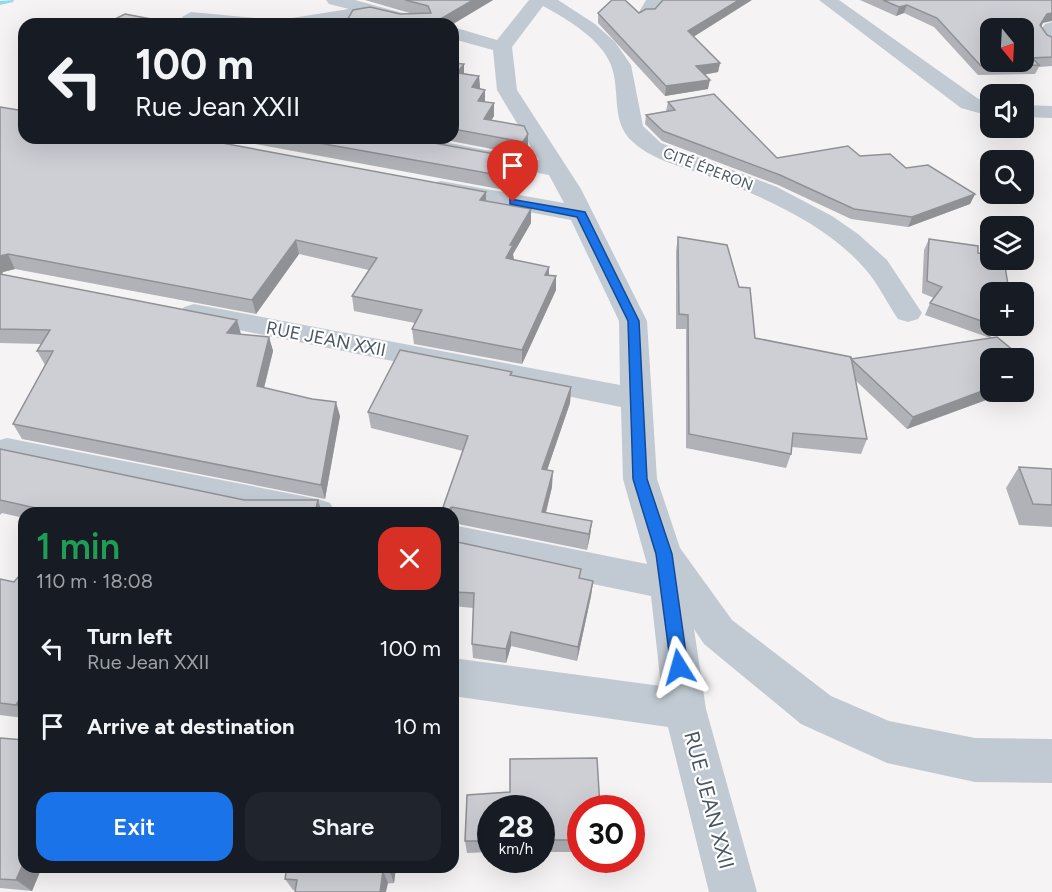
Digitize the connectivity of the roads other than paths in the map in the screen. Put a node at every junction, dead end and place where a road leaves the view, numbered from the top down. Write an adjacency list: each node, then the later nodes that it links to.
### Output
1 (335, 0): 5 (street)
2 (539, 0): 13 (street)
3 (545, 0): 22 (street, CITÉ ÉPERON)
4 (828, 0): 14 (street)
5 (374, 11): 8 (street); 9 (street)
6 (191, 17): 7 (street)
7 (200, 18)
8 (330, 18)
9 (399, 18)
10 (1052, 28): 12 (street)
11 (459, 35): 13 (street)
12 (1052, 39)
13 (502, 47): 18 (street, RUE JEAN XXII)
14 (980, 106)
15 (1034, 111): 16 (street)
16 (1052, 112)
17 (419, 144): 18 (street)
18 (557, 170): 20 (street, RUE JEAN XXII)
19 (418, 184): 20 (street)
20 (581, 214): 23 (street, RUE JEAN XXII)
21 (168, 308): 23 (street, RUE JEAN XXII)
22 (908, 313)
23 (637, 399): 27 (street, RUE JEAN XXII)
24 (7, 450): 25 (street)
25 (288, 507)
26 (459, 541): 27 (street)
27 (666, 569): 29 (street, RUE JEAN XXII); 30 (street, RUE JEAN XXII)
28 (459, 678): 29 (street, RUE JEAN XXII)
29 (685, 709): 31 (street, RUE JEAN XXII)
30 (1052, 761)
31 (733, 892)

